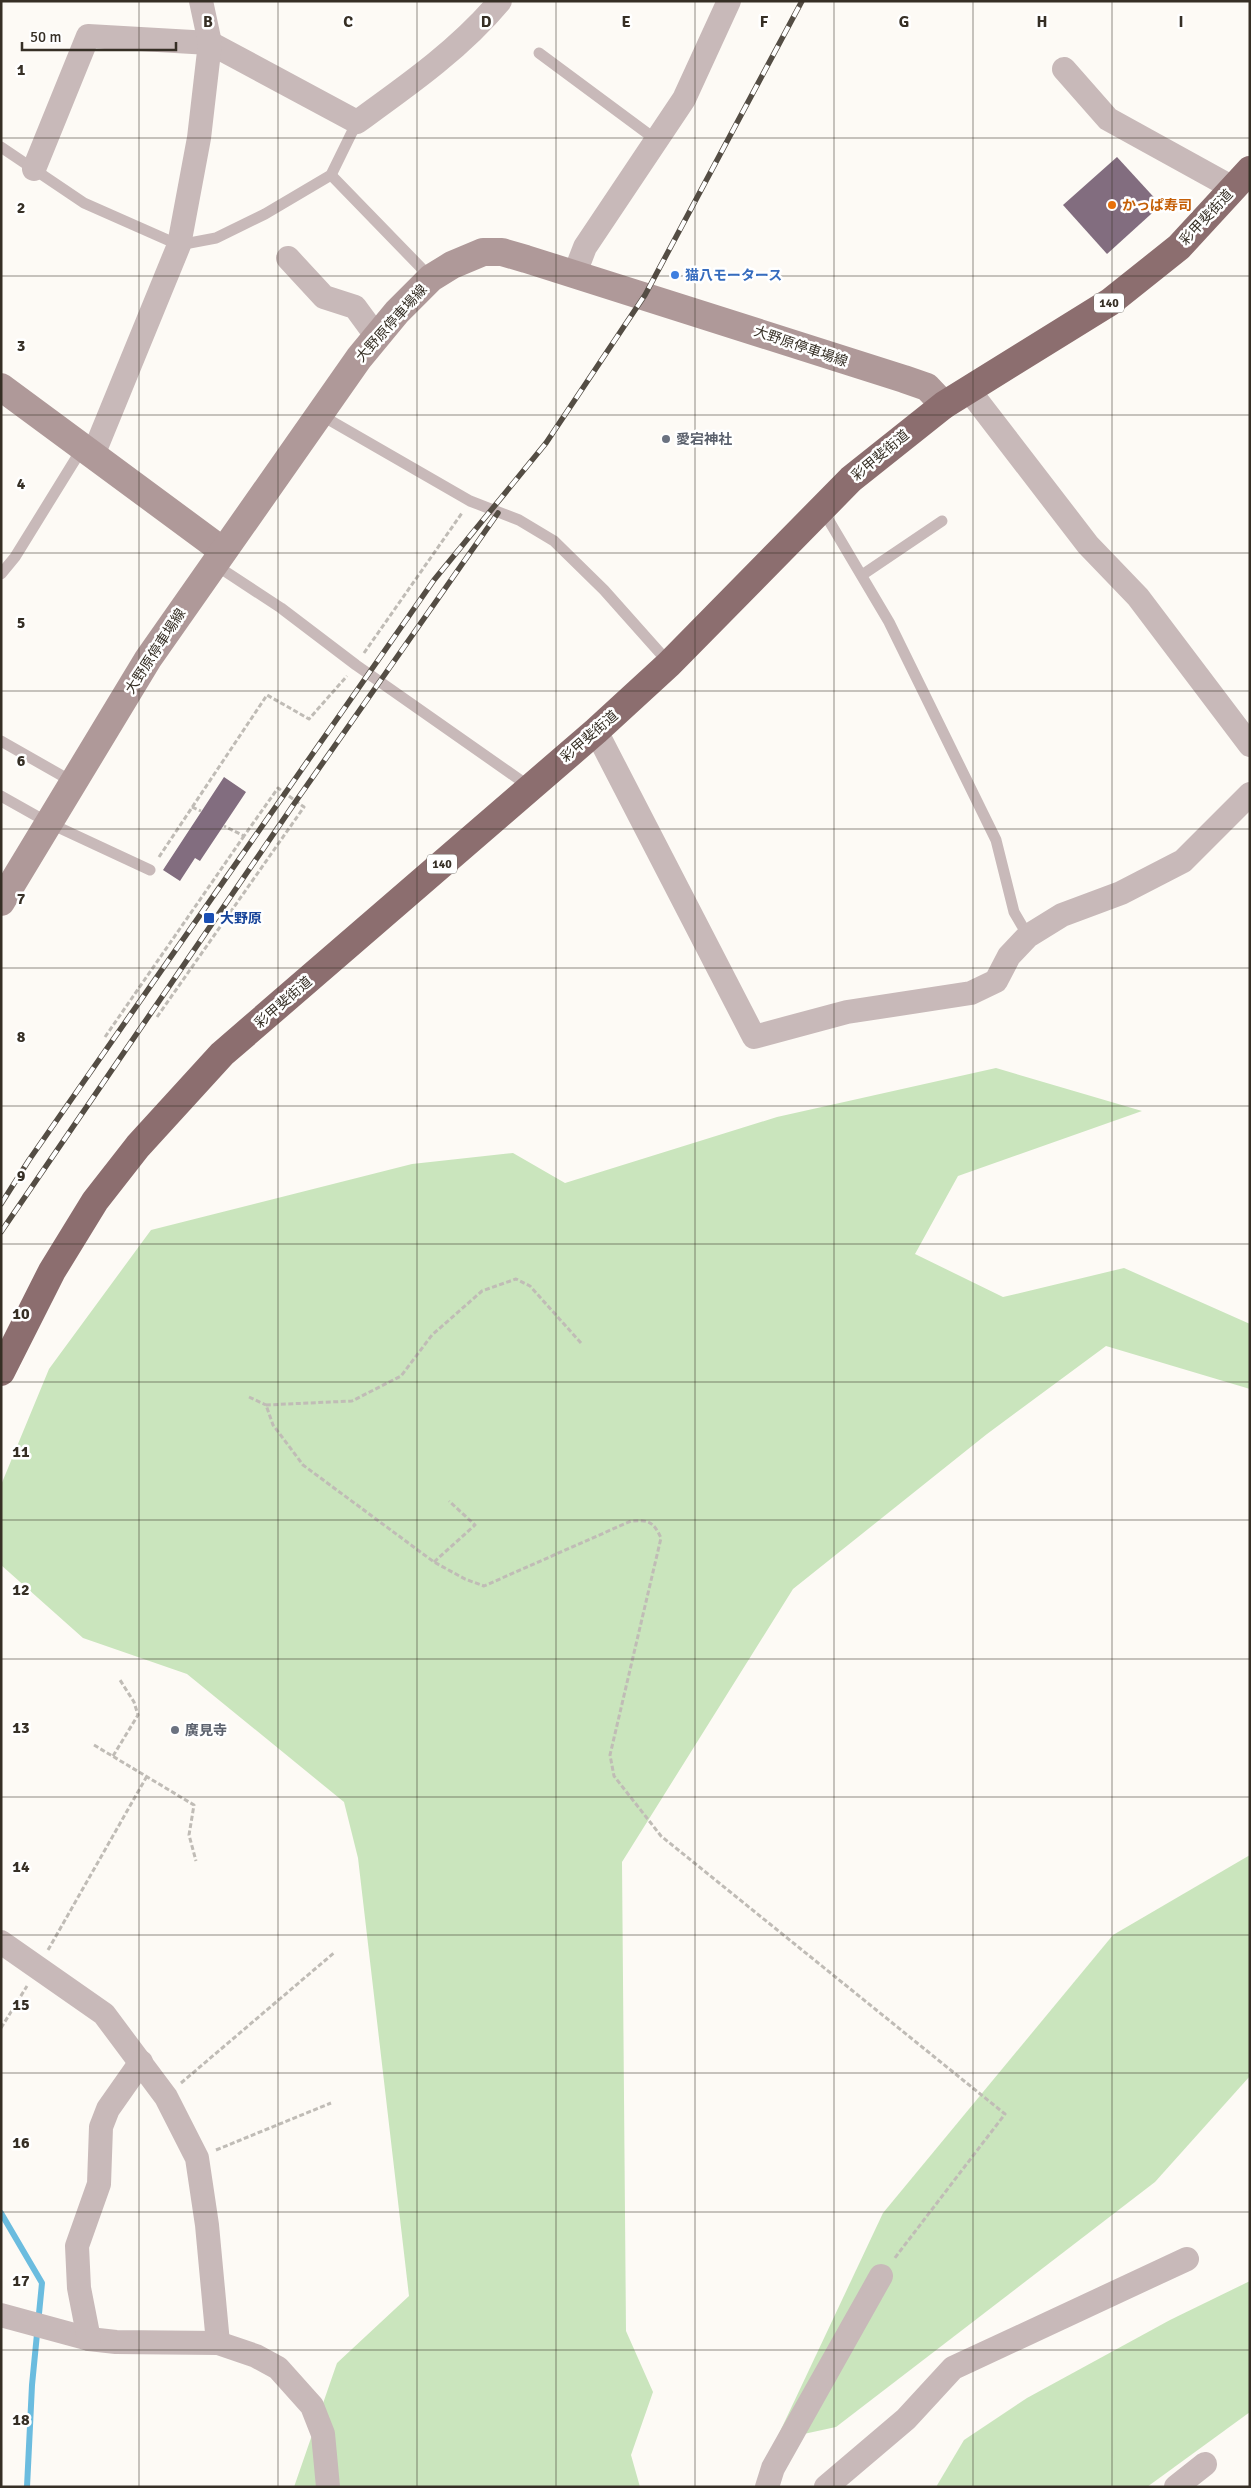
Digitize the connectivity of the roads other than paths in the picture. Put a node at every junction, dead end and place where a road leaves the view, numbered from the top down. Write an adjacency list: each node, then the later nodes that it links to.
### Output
1 (201, 1): 4 (street)
2 (500, 1): 7 (street)
3 (728, 1): 8 (street)
4 (210, 43): 7 (street); 10 (street); 13 (street)
5 (539, 54): 8 (lane)
6 (1064, 69): 12 (street)
7 (357, 122): 11 (lane)
8 (655, 139): 15 (street)
9 (1, 147): 10 (lane)
10 (34, 170): 13 (lane)
11 (331, 175): 13 (lane); 16 (lane)
12 (1241, 179): 19 (highway, 彩甲斐街道 / 140)
13 (179, 244): 22 (street)
14 (288, 258): 17 (street)
15 (575, 273): 16 (main road, 大野原停車場線); 20 (main road, 大野原停車場線)
16 (431, 278): 17 (main road, 大野原停車場線)
17 (376, 337): 21 (main road, 大野原停車場線)
18 (1, 386): 22 (main road)
19 (968, 389): 20 (highway, 彩甲斐街道 / 140); 31 (street)
20 (944, 405): 23 (highway, 彩甲斐街道 / 140)
21 (319, 414): 25 (main road, 大野原停車場線); 28 (lane)
22 (88, 451): 25 (main road); 26 (lane)
23 (821, 508): 27 (lane); 28 (highway, 彩甲斐街道 / 140)
24 (942, 521): 27 (lane)
25 (218, 557): 32 (main road, 大野原停車場線); 33 (lane)
26 (1, 574)
27 (862, 575): 39 (lane)
28 (669, 664): 29 (highway, 彩甲斐街道 / 140)
29 (596, 731): 33 (highway, 彩甲斐街道 / 140); 39 (street)
30 (1, 741): 32 (lane)
31 (1250, 745)
32 (73, 782): 36 (main road, 大野原停車場線)
33 (530, 787): 40 (highway, 彩甲斐街道 / 140)
34 (1250, 794): 39 (street)
35 (1, 796): 36 (lane)
36 (49, 823): 37 (lane); 38 (main road, 大野原停車場線)
37 (150, 870)
38 (1, 902)
39 (1028, 936)
40 (1, 1372)
41 (1, 1942): 42 (street)
42 (141, 2062): 46 (street); 47 (street)
43 (1186, 2259): 51 (street)
44 (881, 2276): 50 (street)
45 (1, 2315): 46 (street)
46 (88, 2339): 47 (street)
47 (218, 2343): 49 (street)
48 (1205, 2464): 52 (street)
49 (328, 2487)
50 (767, 2487)
51 (826, 2487)
52 (1176, 2487)

